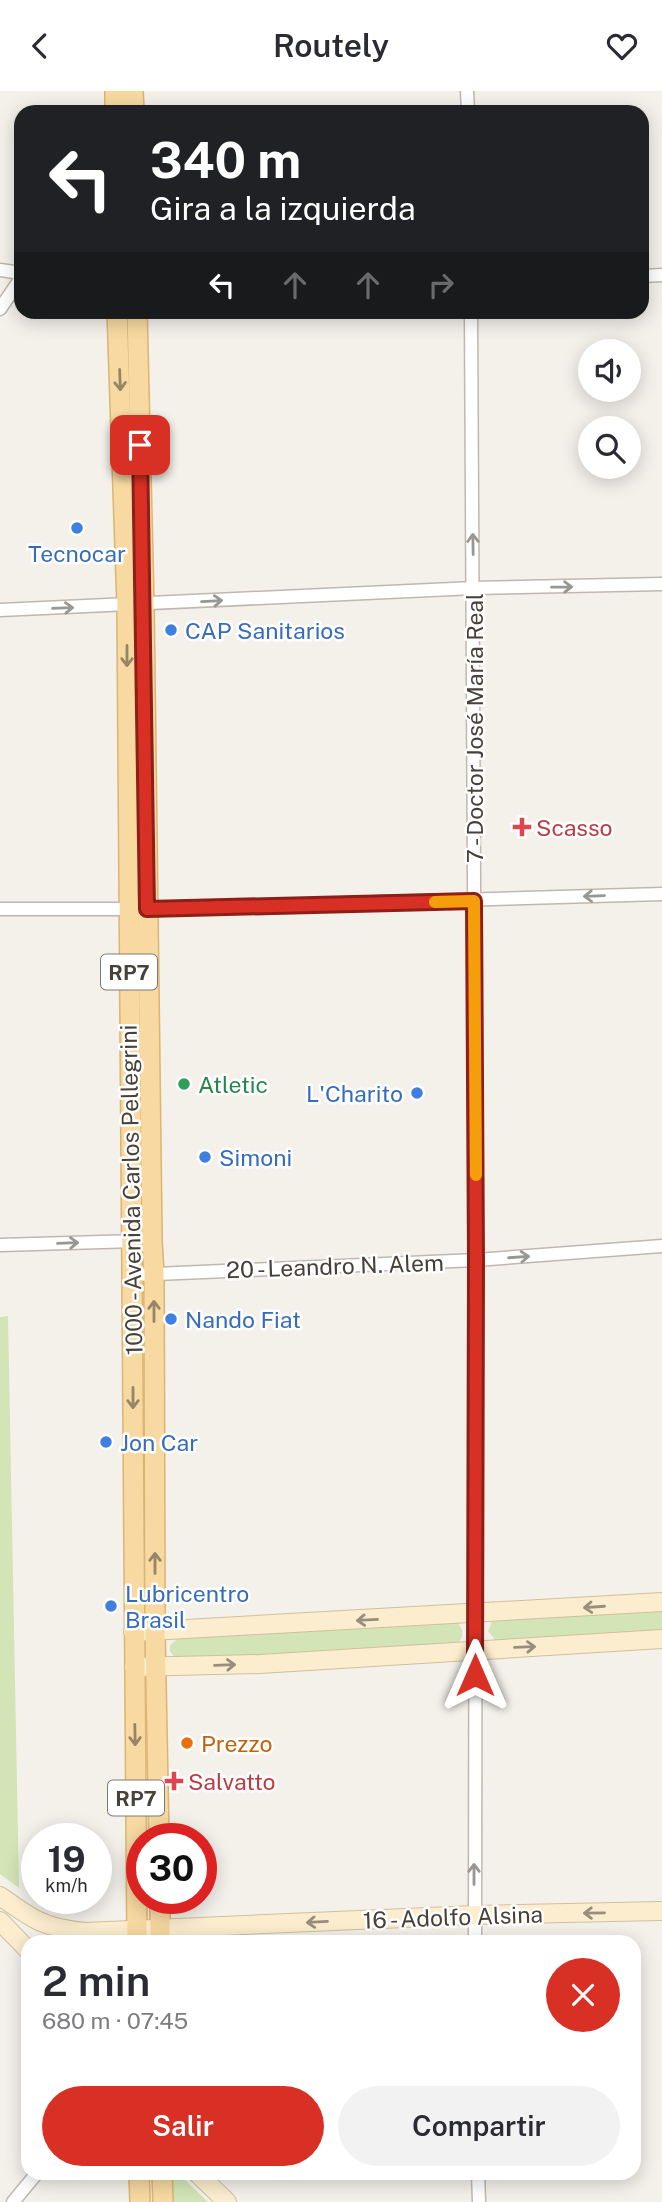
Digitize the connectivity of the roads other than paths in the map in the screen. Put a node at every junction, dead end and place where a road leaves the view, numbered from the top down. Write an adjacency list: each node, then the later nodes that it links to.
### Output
1 (14, 288): 2 (street)
2 (0, 309)
3 (117, 319): 8 (main road, 1000 - Avenida Carlos Pellegrini / RP7, one-way to 8)
4 (137, 319): 8 (main road, 1000 - Avenida Carlos Pellegrini / RP7)
5 (471, 319): 7 (street, 7 - Doctor José María Real, one-way to 5)
6 (662, 585): 7 (street, one-way to 6)
7 (474, 588): 8 (street, one-way to 7); 11 (street, 7 - Doctor José María Real)
8 (135, 605): 9 (street, one-way to 8); 13 (main road, 1000 - Avenida Carlos Pellegrini / RP7)
9 (0, 610)
10 (662, 894): 11 (street, one-way to 11)
11 (474, 901): 13 (street); 18 (street, 7 - Doctor José María Real)
12 (0, 909): 13 (street)
13 (138, 909): 14 (main road, 1000 - Avenida Carlos Pellegrini / RP7); 15 (main road, 1000 - Avenida Carlos Pellegrini / RP7)
14 (152, 1241): 15 (street); 19 (main road, 1000 - Avenida Carlos Pellegrini / RP7)
15 (131, 1242): 16 (street, one-way to 15); 20 (main road, 1000 - Avenida Carlos Pellegrini / RP7)
16 (0, 1245)
17 (662, 1246): 18 (street, 20 - Leandro N. Alem, one-way to 17)
18 (476, 1260): 19 (street, 20 - Leandro N. Alem); 22 (street, 7 - Doctor José María Real)
19 (154, 1274): 20 (street, 20 - Leandro N. Alem); 23 (main road, 1000 - Avenida Carlos Pellegrini / RP7, one-way to 19)
20 (133, 1275): 24 (main road, 1000 - Avenida Carlos Pellegrini / RP7, one-way to 24)
21 (662, 1602): 22 (main road, one-way to 22)
22 (474, 1615): 23 (main road, one-way to 23); 26 (street, 7 - Doctor José María Real)
23 (155, 1631): 24 (main road); 28 (main road, 1000 - Avenida Carlos Pellegrini / RP7)
24 (133, 1632): 27 (main road, 1000 - Avenida Carlos Pellegrini / RP7)
25 (662, 1639): 26 (main road, one-way to 25)
26 (475, 1649): 28 (main road, one-way to 26); 33 (street, 7 - Doctor José María Real, one-way to 26)
27 (134, 1667): 28 (main road); 38 (main road, 1000 - Avenida Carlos Pellegrini / RP7, one-way to 38)
28 (156, 1667): 29 (main road, 1000 - Avenida Carlos Pellegrini / RP7)
29 (159, 1823)
30 (0, 1896): 35 (main road, 16 - Adolfo Alsina)
31 (662, 1911): 33 (main road, 16 - Adolfo Alsina, one-way to 33)
32 (160, 1914): 39 (main road)
33 (474, 1915): 40 (main road, 16 - Adolfo Alsina, one-way to 40); 41 (street, 7 - Doctor José María Real)
34 (0, 1921): 42 (main road)
35 (65, 1930): 36 (main road); 37 (main road, 16 - Adolfo Alsina)
36 (59, 1935)
37 (125, 1935)
38 (137, 1935)
39 (160, 1935)
40 (175, 1935)
41 (475, 1935)
42 (21, 1943)
43 (31, 2180): 48 (street)
44 (139, 2180): 49 (main road)
45 (162, 2180): 50 (main road)
46 (204, 2180): 51 (main road)
47 (478, 2180): 52 (street)
48 (13, 2202)
49 (140, 2202)
50 (163, 2202)
51 (227, 2202)
52 (478, 2202)

